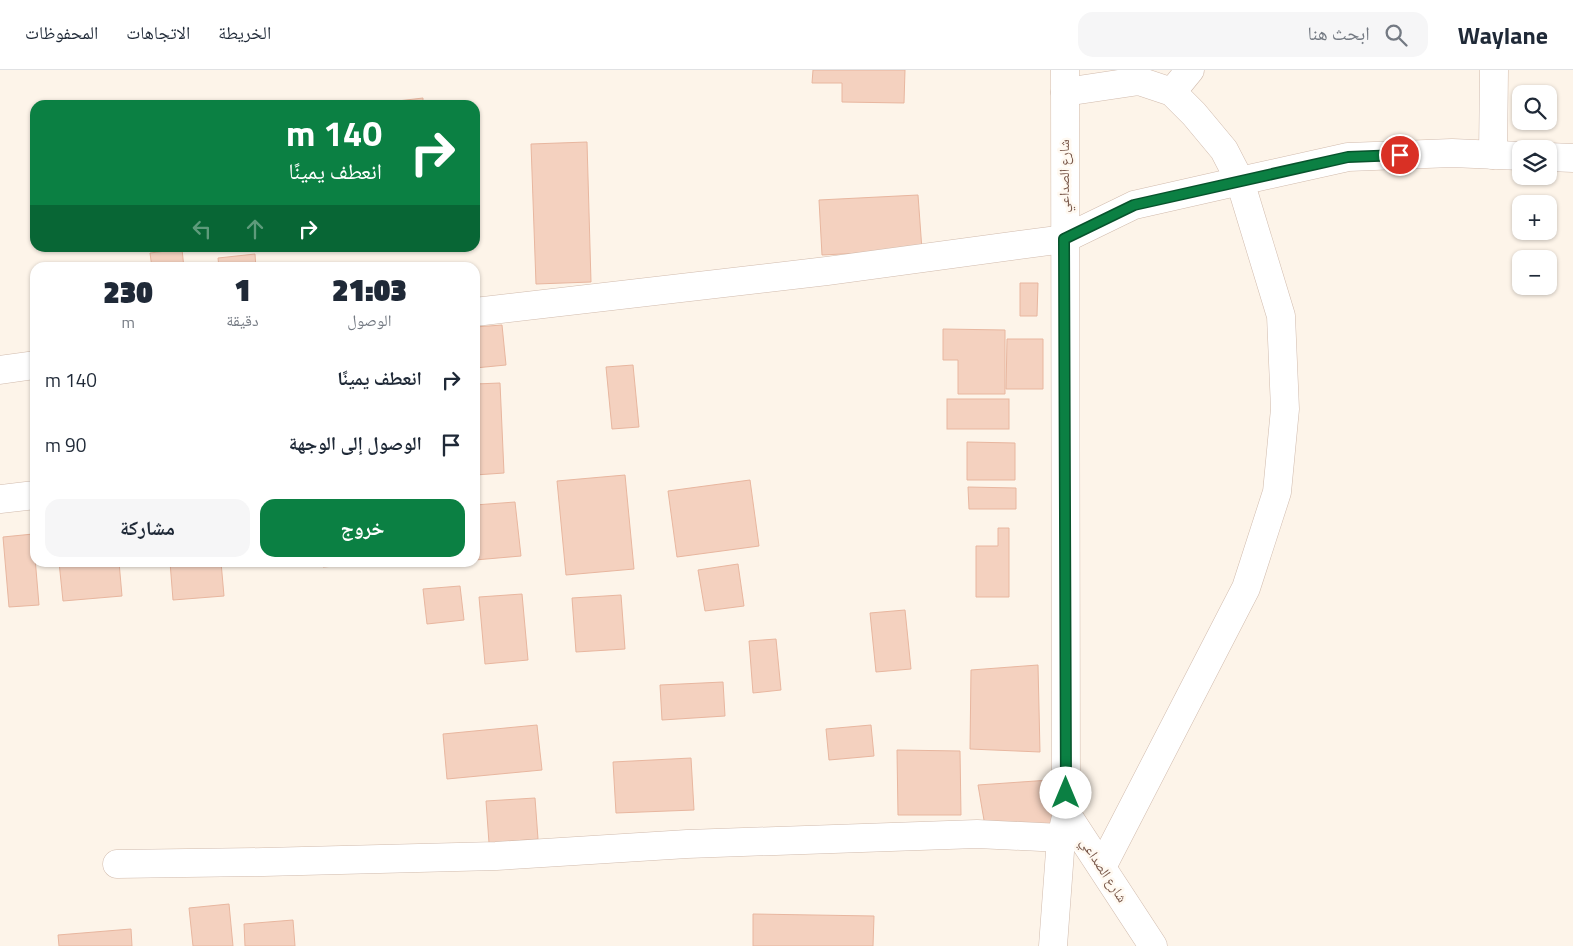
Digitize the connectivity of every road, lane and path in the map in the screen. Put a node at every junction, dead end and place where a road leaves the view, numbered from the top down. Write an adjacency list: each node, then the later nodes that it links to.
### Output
1 (1190, 70): 4 (street)
2 (1494, 70): 5 (street)
3 (1065, 81): 4 (street); 10 (street, شارع الصداعي)
4 (1172, 92): 9 (street)
5 (1493, 155): 6 (street); 9 (street)
6 (1512, 156)
7 (1557, 157): 8 (street)
8 (1573, 158)
9 (1240, 181): 10 (street); 18 (street)
10 (1064, 239): 11 (street); 16 (street, شارع الصداعي)
11 (480, 311)
12 (30, 367): 13 (street)
13 (0, 370)
14 (30, 496): 15 (street)
15 (0, 499)
16 (1064, 825): 17 (street); 18 (street, شارع الصداعي); 19 (street)
17 (117, 864)
18 (1102, 866): 20 (street, شارع الصداعي)
19 (1053, 946)
20 (1153, 946)

